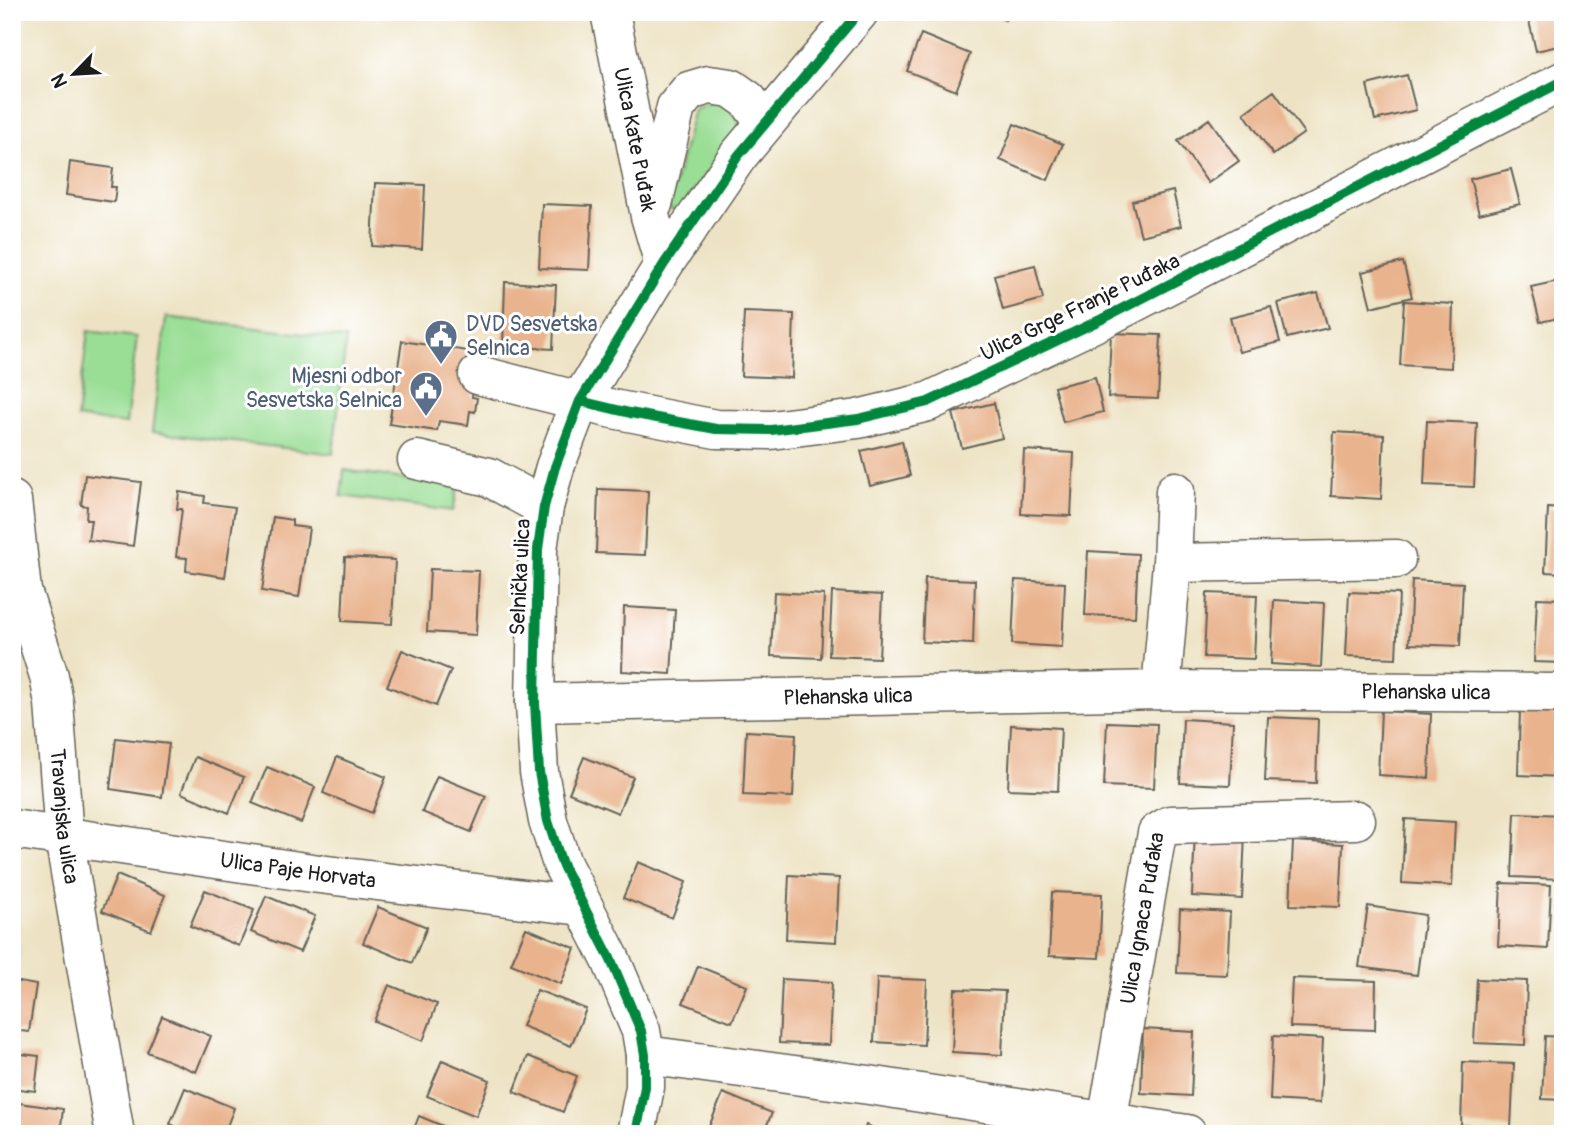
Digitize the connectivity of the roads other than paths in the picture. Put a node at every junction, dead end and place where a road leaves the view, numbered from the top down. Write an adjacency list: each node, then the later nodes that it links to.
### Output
1 (610, 12): 5 (street, Ulica Kate Puđak)
2 (859, 12): 4 (street, Selnička ulica)
3 (1563, 81): 8 (street, Ulica Grge Franje Puđaka)
4 (765, 123): 5 (street); 6 (street, Selnička ulica)
5 (650, 216): 6 (street, Ulica Kate Puđak)
6 (664, 264): 8 (street, Selnička ulica)
7 (478, 374): 8 (street, Ulica Grge Franje Puđaka)
8 (580, 401): 12 (street, Selnička ulica)
9 (417, 460): 12 (street)
10 (1175, 491): 14 (street)
11 (12, 500): 20 (street, Travanjska ulica)
12 (544, 507): 17 (street, Selnička ulica)
13 (1396, 559): 14 (street)
14 (1172, 563): 15 (street)
15 (1161, 691): 16 (street, Plehanska ulica); 17 (street, Plehanska ulica)
16 (1563, 693)
17 (535, 703): 21 (street, Selnička ulica)
18 (1356, 820): 23 (street, Ulica Ignaca Puđaka)
19 (12, 829): 20 (street, Ulica Paje Horvata)
20 (64, 837): 21 (street, Ulica Paje Horvata); 24 (street, Travanjska ulica)
21 (582, 906): 22 (street, Selnička ulica)
22 (645, 1055): 23 (street); 25 (street, Selnička ulica)
23 (1105, 1127): 26 (street)
24 (115, 1134)
25 (636, 1134)
26 (1187, 1134)

